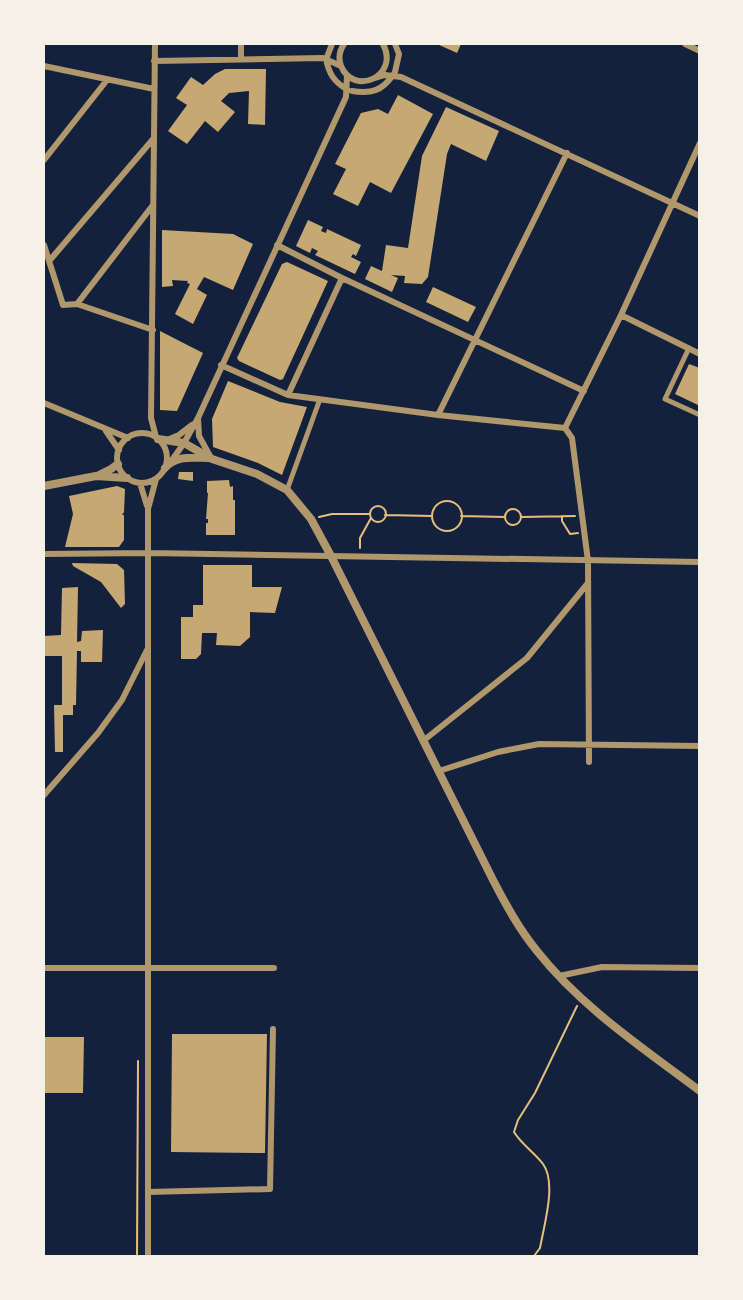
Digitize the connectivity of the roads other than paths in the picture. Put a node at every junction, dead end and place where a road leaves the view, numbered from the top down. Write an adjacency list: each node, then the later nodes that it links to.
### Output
1 (154, 44): 12 (street)
2 (241, 44): 9 (street)
3 (332, 44): 10 (street)
4 (383, 44): 11 (street)
5 (395, 44): 16 (street)
6 (685, 44): 8 (street)
7 (343, 45): 10 (street); 14 (street)
8 (699, 51)
9 (241, 58): 10 (street); 12 (street)
10 (325, 58): 14 (street); 21 (street)
11 (387, 60): 16 (street); 17 (street)
12 (154, 61): 20 (street)
13 (44, 66): 18 (street)
14 (341, 66): 15 (street)
15 (347, 75): 19 (street); 21 (street)
16 (396, 75): 17 (street); 21 (street); 24 (street)
17 (375, 78): 19 (street)
18 (107, 80): 20 (street); 25 (street)
19 (365, 81): 21 (street)
20 (154, 89): 22 (street)
21 (349, 92): 29 (street)
22 (154, 138): 27 (street); 31 (street)
23 (699, 143): 26 (street)
24 (567, 153): 26 (street); 36 (street)
25 (44, 160)
26 (672, 203): 28 (street); 34 (street)
27 (154, 205): 33 (street); 35 (street)
28 (699, 216)
29 (277, 244): 32 (street); 39 (street)
30 (44, 245): 31 (street)
31 (50, 260): 33 (street)
32 (342, 278): 36 (street); 41 (street)
33 (77, 304): 35 (street)
34 (621, 315): 37 (street); 40 (street)
35 (153, 330): 46 (street)
36 (475, 340): 40 (street); 44 (street)
37 (689, 348): 38 (street); 45 (street)
38 (699, 354)
39 (221, 364): 41 (street); 47 (street)
40 (584, 391): 48 (street)
41 (288, 395): 42 (street)
42 (320, 399): 44 (street); 63 (street)
43 (44, 403): 49 (street)
44 (438, 415): 48 (street)
45 (699, 415)
46 (152, 418): 50 (street); 52 (street)
47 (196, 421): 52 (street); 53 (street); 55 (street)
48 (565, 428): 68 (street)
49 (106, 430): 51 (street); 54 (street)
50 (142, 433): 51 (street); 52 (street)
51 (128, 438): 54 (street)
52 (160, 439): 53 (street); 57 (street)
53 (184, 443): 55 (street); 57 (street)
54 (119, 450): 56 (street)
55 (212, 459): 57 (street); 63 (street)
56 (118, 464): 58 (street); 59 (street)
57 (167, 465): 60 (street)
58 (96, 476): 59 (street); 62 (street)
59 (127, 478): 61 (street)
60 (156, 479): 61 (street); 64 (street)
61 (140, 483): 64 (street)
62 (44, 486)
63 (287, 490): 67 (street)
64 (148, 509): 65 (street)
65 (149, 553): 66 (street); 67 (street); 71 (street)
66 (44, 554)
67 (331, 556): 68 (street); 72 (street)
68 (588, 561): 69 (street); 70 (street)
69 (699, 562)
70 (588, 583): 72 (street); 73 (street)
71 (149, 647): 77 (street); 78 (street)
72 (423, 741): 76 (street)
73 (589, 744): 74 (street); 75 (street); 76 (street)
74 (699, 746)
75 (589, 762)
76 (439, 771): 82 (street)
77 (44, 795)
78 (148, 967): 79 (street); 80 (street); 85 (street)
79 (44, 968)
80 (274, 968)
81 (699, 968): 82 (street)
82 (559, 976): 84 (street)
83 (273, 1029): 85 (street)
84 (699, 1091)
85 (148, 1192): 86 (street)
86 (148, 1257)

